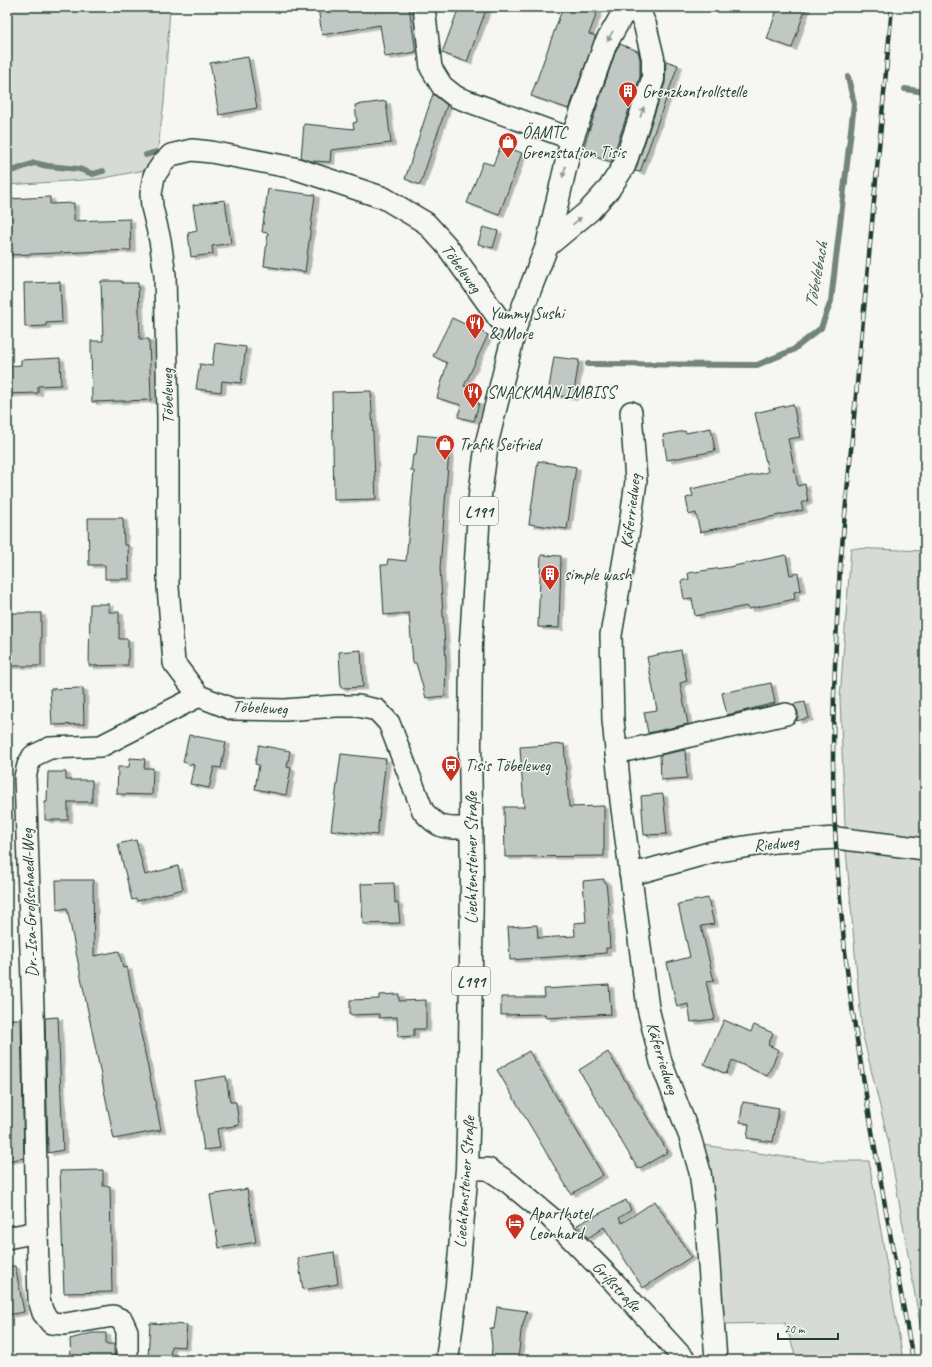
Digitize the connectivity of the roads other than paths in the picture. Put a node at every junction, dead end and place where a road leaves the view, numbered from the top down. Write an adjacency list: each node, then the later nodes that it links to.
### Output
1 (424, 7): 3 (street)
2 (636, 7): 3 (main road, Liechtensteiner Straße / L191, one-way to 3); 4 (main road, Liechtensteiner Straße / L191, one-way to 2)
3 (572, 139): 4 (main road, Liechtensteiner Straße / L191, one-way to 4)
4 (547, 246): 5 (main road, Liechtensteiner Straße / L191)
5 (516, 325): 7 (street, Töbeleweg); 10 (main road, Liechtensteiner Straße / L191)
6 (631, 412): 9 (street, Käferriedweg)
7 (199, 696): 10 (street, Töbeleweg); 14 (street, Dr.-Isa-Großschaedl-Weg)
8 (786, 714): 9 (street)
9 (616, 753): 12 (street, Käferriedweg)
10 (472, 828): 13 (main road, Liechtensteiner Straße / L191)
11 (925, 849): 12 (street, Riedweg)
12 (630, 873): 19 (street, Käferriedweg)
13 (467, 1169): 17 (main road, Liechtensteiner Straße / L191); 18 (street, Grißstraße)
14 (37, 1232): 15 (street); 16 (street, Dr.-Isa-Großschaedl-Weg)
15 (7, 1238)
16 (127, 1360)
17 (447, 1360)
18 (685, 1360)
19 (716, 1360)

